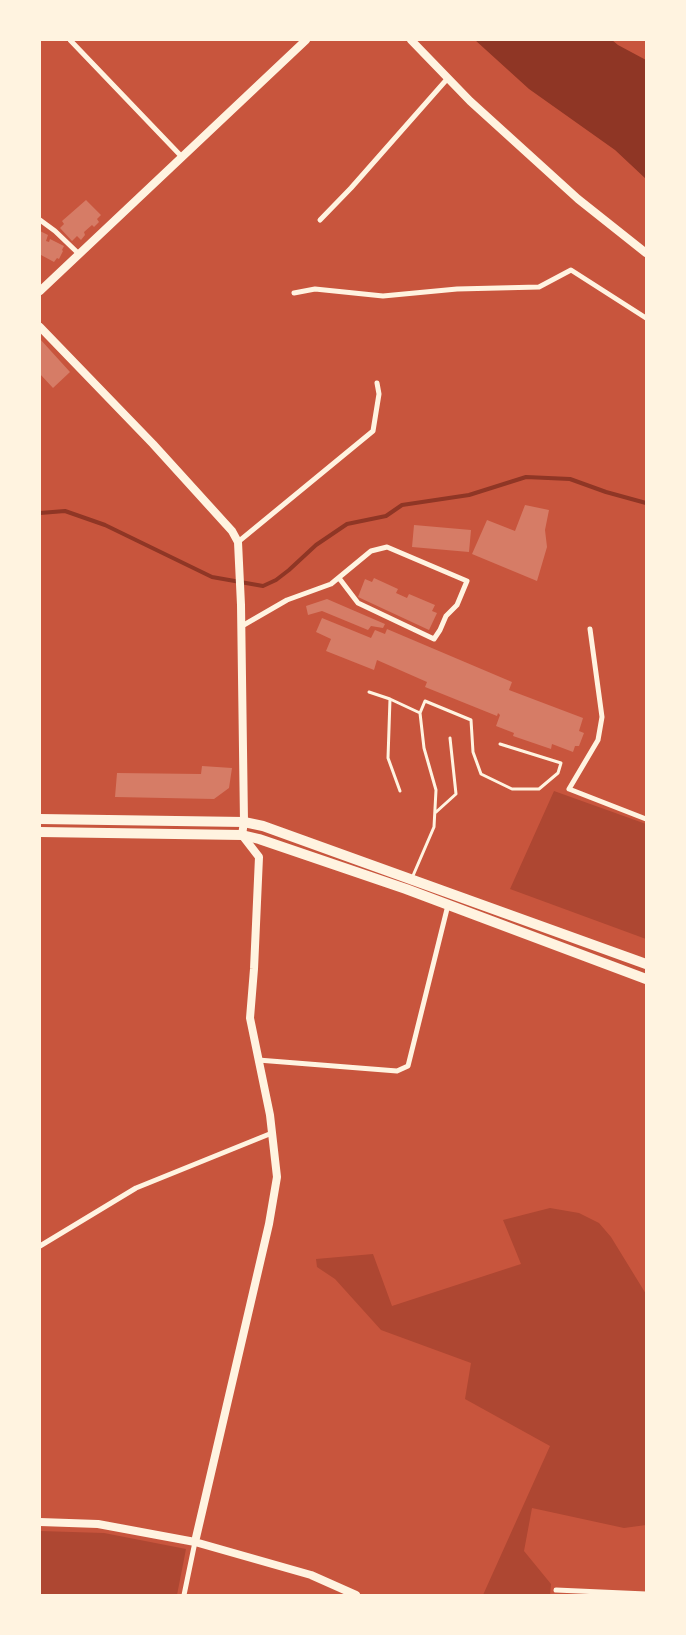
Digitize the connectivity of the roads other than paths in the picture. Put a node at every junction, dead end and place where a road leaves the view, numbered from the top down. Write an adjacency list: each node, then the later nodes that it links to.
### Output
1 (70, 40): 5 (street)
2 (306, 40): 5 (street)
3 (411, 40): 4 (street)
4 (448, 78): 7 (street); 8 (street)
5 (182, 157): 9 (street)
6 (40, 220): 9 (street)
7 (320, 220)
8 (646, 253)
9 (79, 254): 10 (street)
10 (40, 291)
11 (294, 293): 12 (street)
12 (646, 318)
13 (40, 327): 15 (street)
14 (377, 383): 15 (street)
15 (238, 542): 17 (street)
16 (339, 578): 16 (street); 17 (street)
17 (242, 626): 28 (street)
18 (590, 629): 27 (street)
19 (369, 692): 20 (lane)
20 (390, 699): 21 (lane); 24 (lane)
21 (420, 713): 23 (lane); 25 (lane)
22 (450, 738): 25 (lane)
23 (500, 744)
24 (400, 791)
25 (435, 814): 31 (lane)
26 (40, 819): 28 (main road)
27 (646, 819)
28 (244, 822): 30 (street); 31 (main road)
29 (40, 832): 30 (main road)
30 (242, 835): 32 (main road); 35 (street)
31 (412, 878): 33 (main road)
32 (448, 905): 34 (main road); 35 (street)
33 (646, 964)
34 (646, 979)
35 (258, 1060): 36 (street)
36 (272, 1133): 37 (street); 39 (street)
37 (40, 1246)
38 (40, 1522): 39 (street)
39 (194, 1542): 42 (street); 43 (street)
40 (556, 1590): 41 (street)
41 (646, 1594)
42 (184, 1595)
43 (356, 1595)

